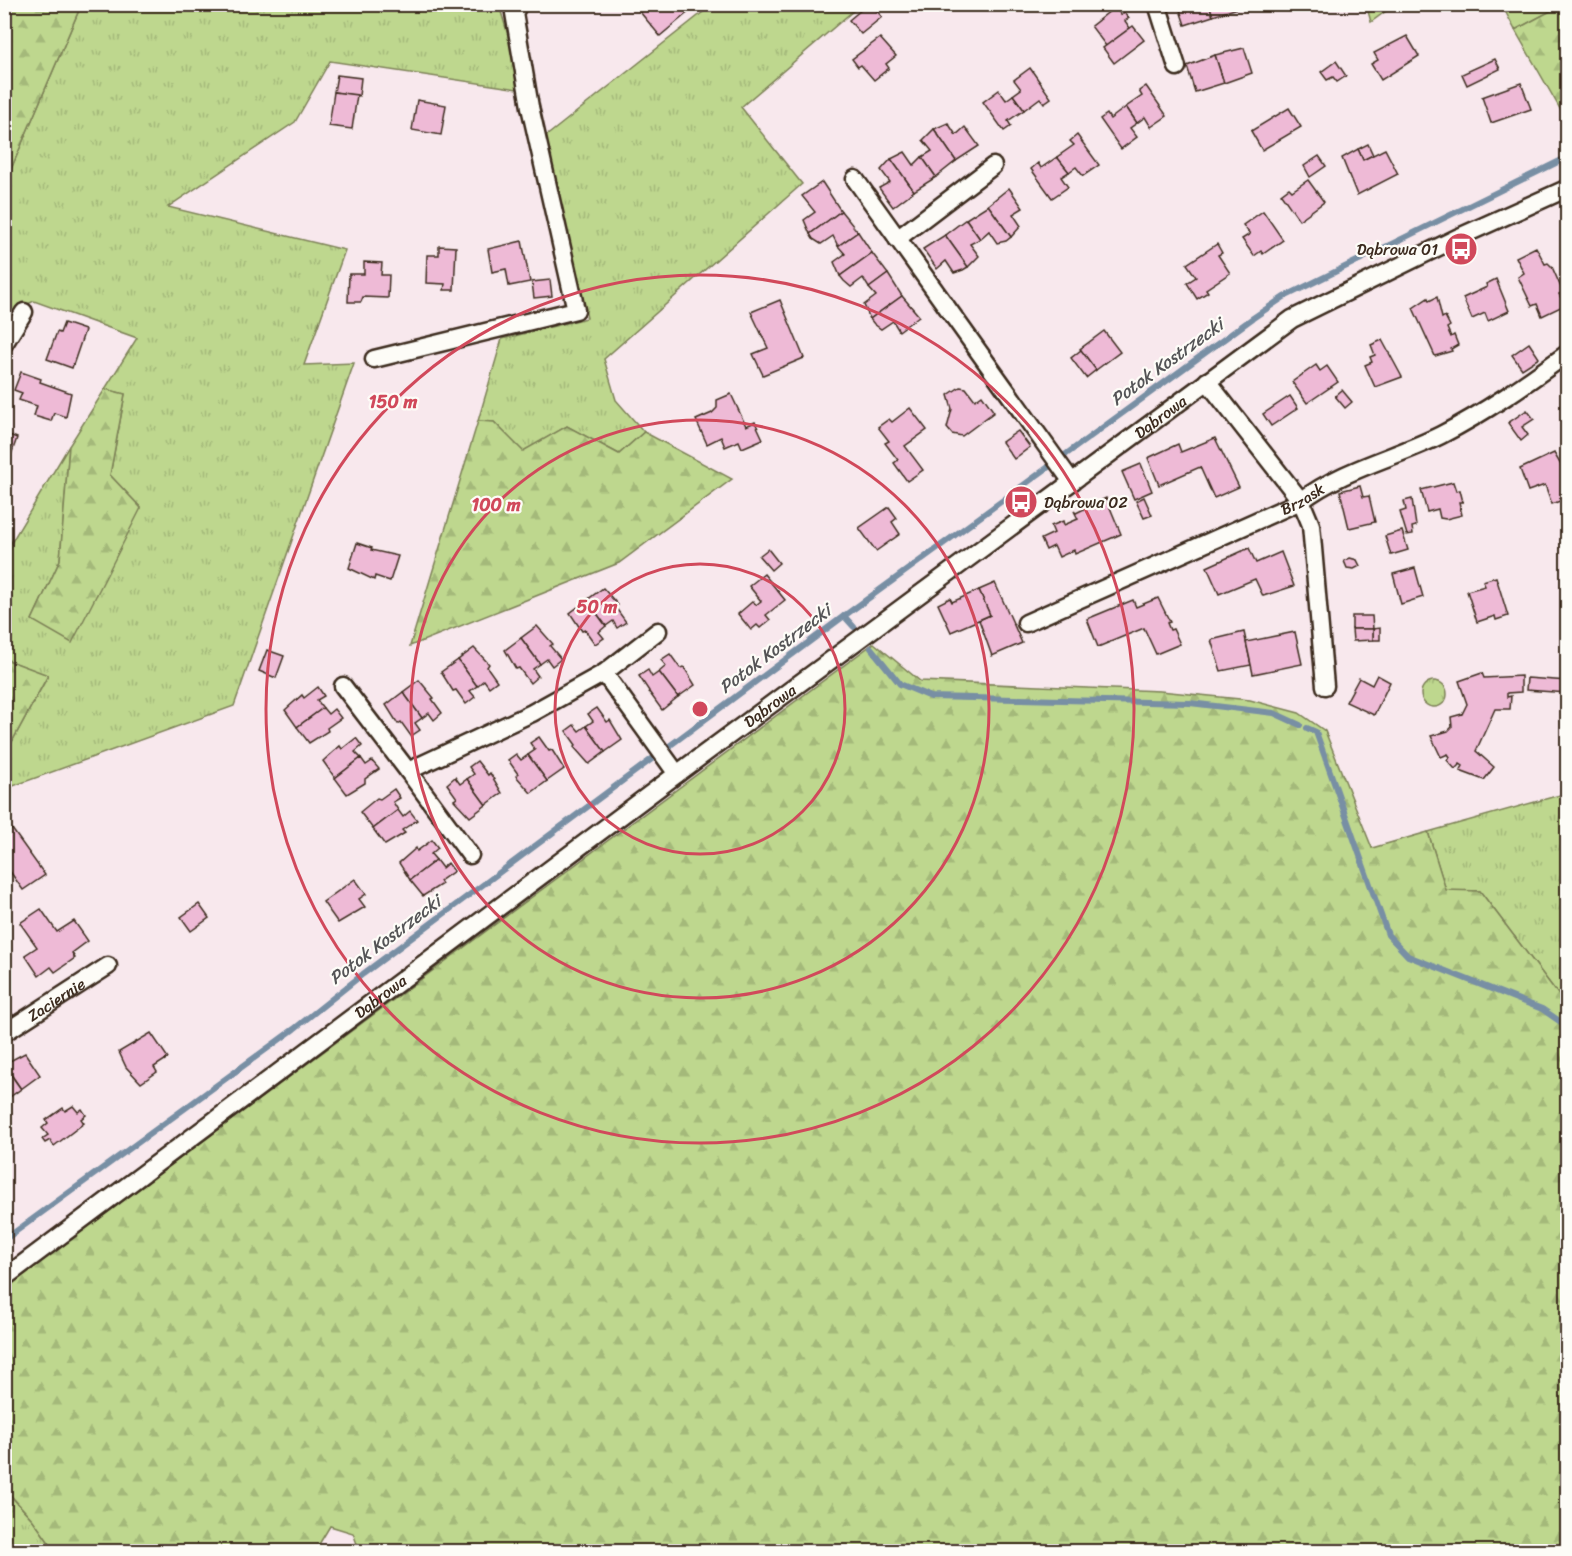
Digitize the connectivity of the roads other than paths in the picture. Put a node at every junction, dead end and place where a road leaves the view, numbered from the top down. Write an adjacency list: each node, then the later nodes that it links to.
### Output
1 (1157, 4): 3 (street)
2 (515, 8): 11 (street)
3 (1177, 67)
4 (993, 166): 7 (street)
5 (855, 179): 7 (street)
6 (1568, 188): 12 (street, Dąbrowa)
7 (897, 239): 13 (street)
8 (24, 312): 9 (street)
9 (4, 344)
10 (1568, 353): 14 (street, Brzask)
11 (374, 359)
12 (1207, 381): 13 (street, Dąbrowa); 14 (street)
13 (1067, 476): 20 (street, Dąbrowa)
14 (1301, 501): 15 (street, Brzask); 19 (street)
15 (1026, 623)
16 (658, 632): 17 (street)
17 (604, 673): 20 (street); 21 (street)
18 (343, 686): 21 (street)
19 (1325, 686)
20 (673, 768): 25 (street, Dąbrowa)
21 (408, 771): 22 (street)
22 (471, 855)
23 (108, 966): 24 (street, Zaciernie)
24 (4, 1033)
25 (4, 1278)

